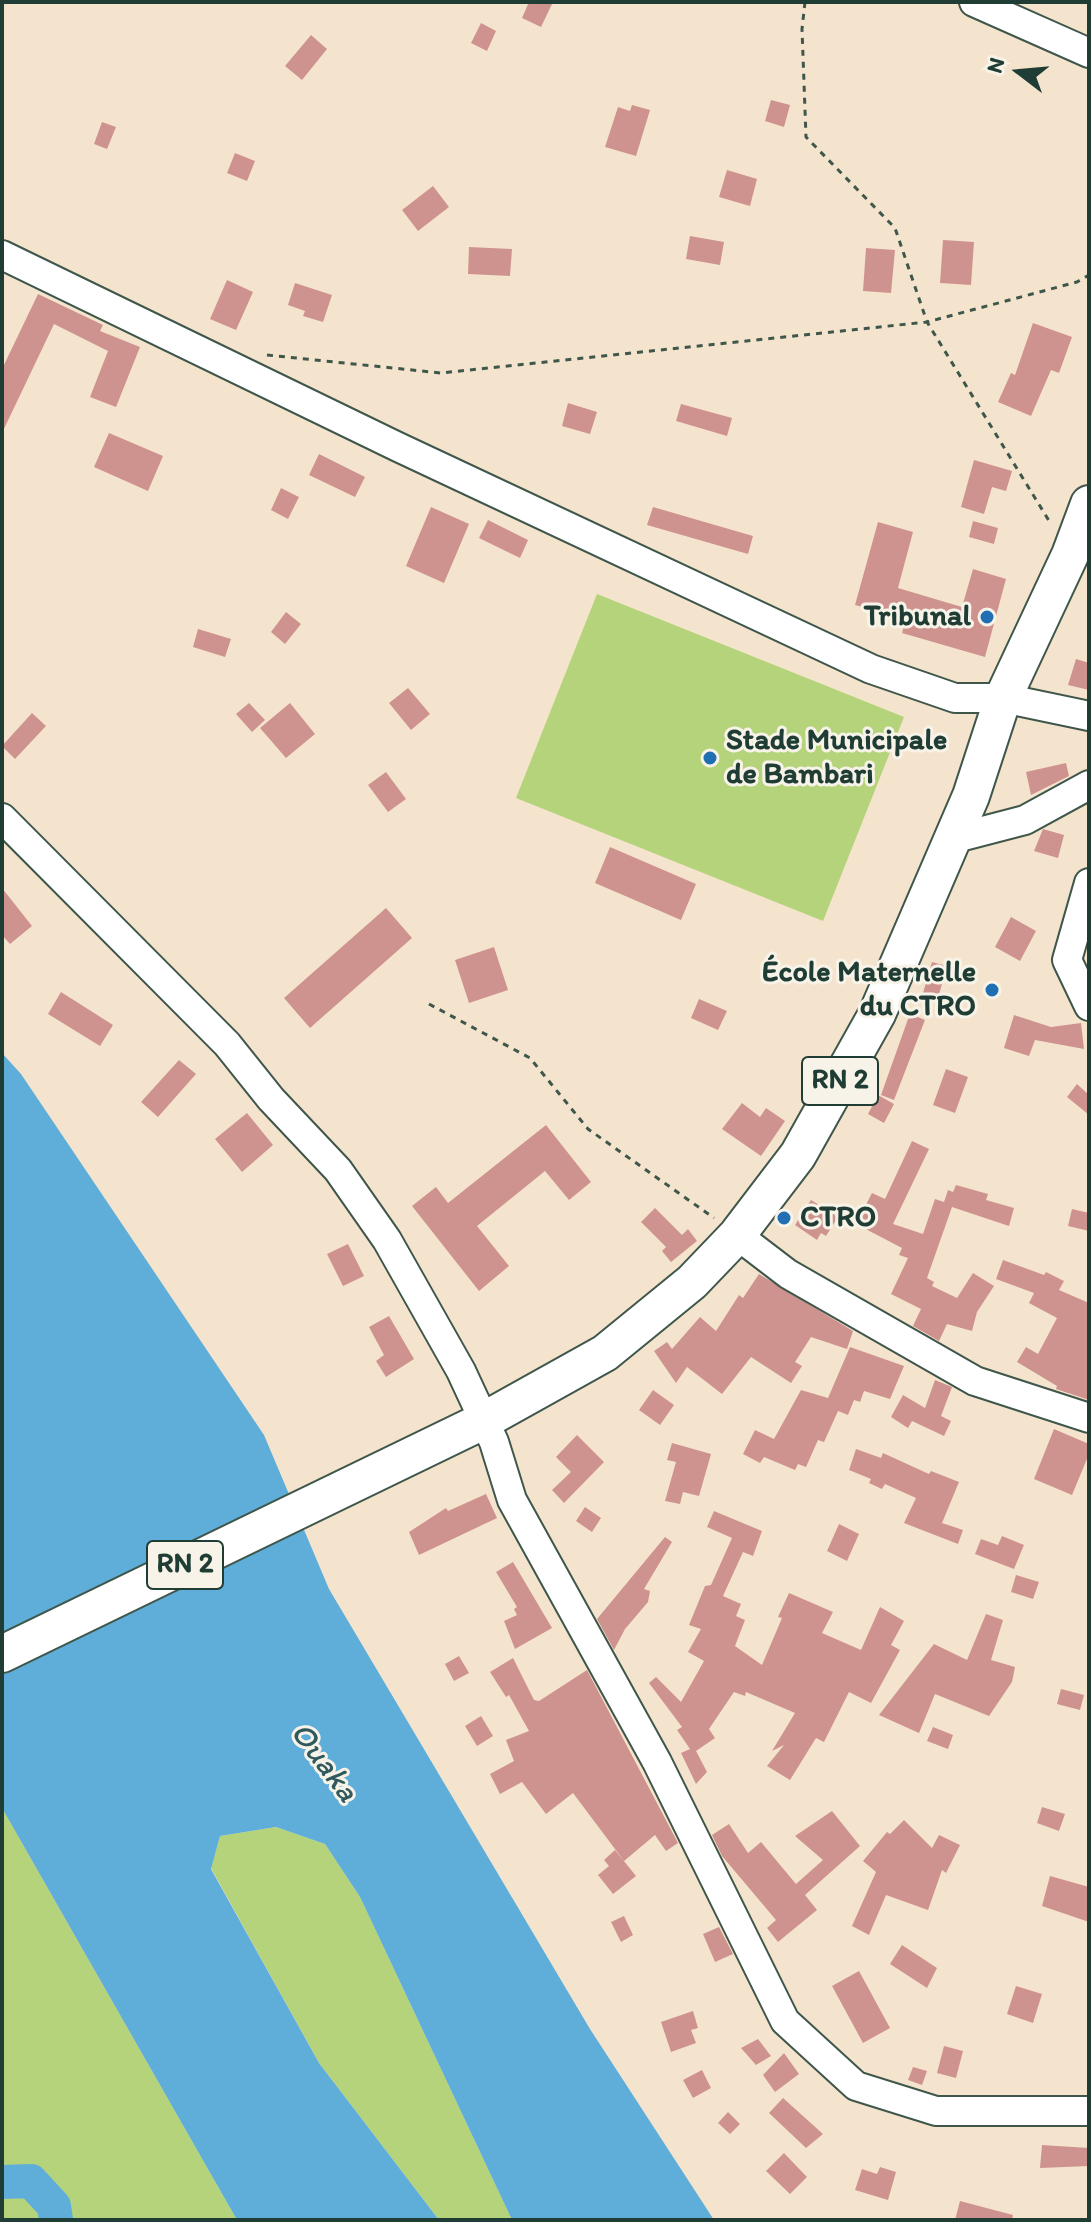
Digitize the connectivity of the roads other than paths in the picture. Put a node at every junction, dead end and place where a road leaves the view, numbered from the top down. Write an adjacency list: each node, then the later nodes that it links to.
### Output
1 (974, 2): 2 (street)
2 (1089, 53)
3 (2, 255): 5 (street)
4 (1089, 504): 5 (main road, RN 2)
5 (1003, 698): 6 (street); 9 (main road, RN 2)
6 (1089, 716)
7 (1089, 785): 9 (street)
8 (2, 818): 14 (street)
9 (952, 839): 12 (main road, RN 2)
10 (1089, 883): 11 (street)
11 (1089, 1006)
12 (737, 1235): 13 (street); 14 (main road, RN 2)
13 (1089, 1418)
14 (483, 1421): 15 (main road, RN 2); 16 (street)
15 (2, 1654)
16 (1089, 2111)

